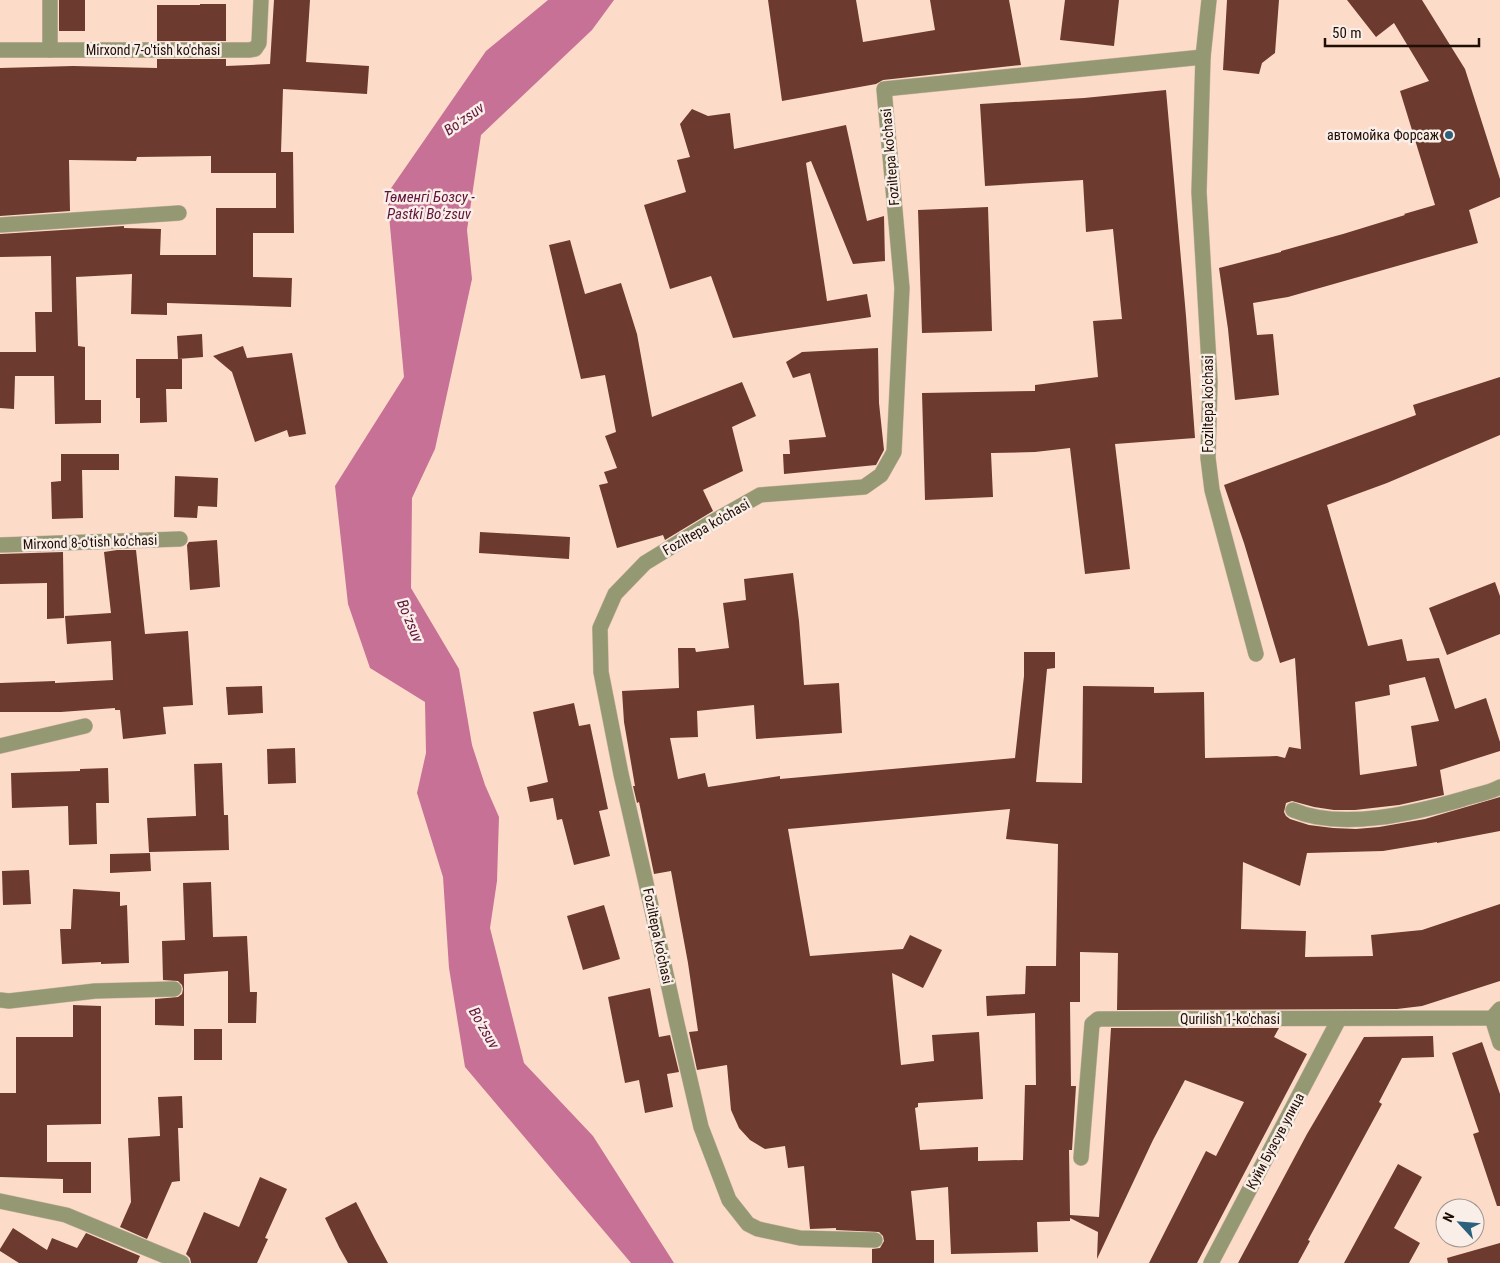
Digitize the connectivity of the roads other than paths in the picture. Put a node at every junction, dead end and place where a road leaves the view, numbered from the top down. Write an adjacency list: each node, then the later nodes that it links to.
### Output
1 (50, 0): 5 (street)
2 (261, 0): 5 (street, Mirxond 7-o'tish ko'chasi)
3 (1209, 0): 6 (street, Foziltepa ko'chasi)
4 (0, 50): 5 (street, Mirxond 7-o'tish ko'chasi)
5 (50, 50)
6 (1203, 57): 11 (street, Foziltepa ko'chasi); 23 (street, Foziltepa ko'chasi)
7 (179, 213): 8 (street)
8 (0, 225)
9 (180, 540): 10 (street, Mirxond 8-o'tish ko'chasi)
10 (0, 545)
11 (1256, 654)
12 (85, 726): 13 (street)
13 (0, 746)
14 (1500, 787): 15 (street)
15 (1293, 810)
16 (174, 988): 17 (street)
17 (0, 1000)
18 (1496, 1014): 19 (street, Qurilish 1-ko'chasi); 20 (street)
19 (1339, 1019): 21 (street, Qurilish 1-ko'chasi); 25 (street, Куйи Бузсув улица)
20 (1500, 1043)
21 (1081, 1158)
22 (0, 1201): 24 (street)
23 (875, 1240)
24 (182, 1263)
25 (1211, 1263)

